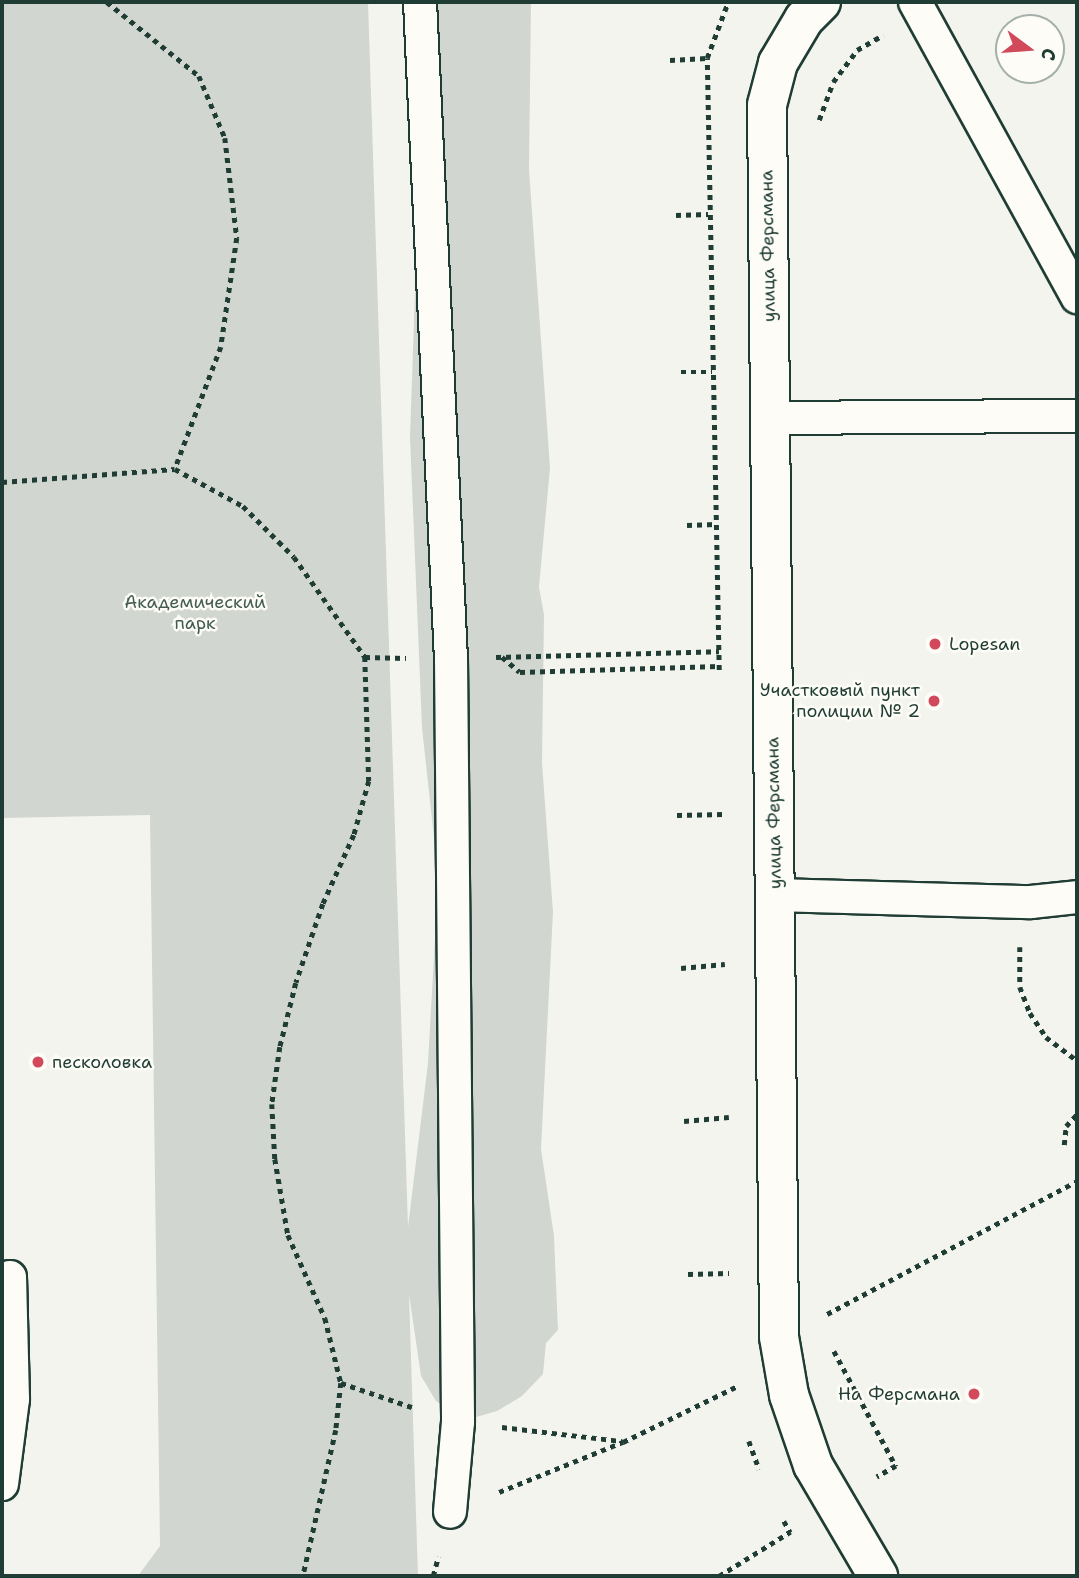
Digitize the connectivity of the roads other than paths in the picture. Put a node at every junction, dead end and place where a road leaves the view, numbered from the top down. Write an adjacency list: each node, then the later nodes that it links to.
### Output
1 (420, 2): 11 (lane)
2 (821, 2): 6 (street, улица Ферсмана)
3 (915, 2): 4 (lane)
4 (1077, 297)
5 (1077, 416): 6 (lane)
6 (770, 418): 7 (street, улица Ферсмана)
7 (775, 895): 8 (lane); 12 (street, улица Ферсмана)
8 (1077, 897)
9 (10, 1278): 10 (lane)
10 (2, 1484)
11 (450, 1512)
12 (878, 1576)

